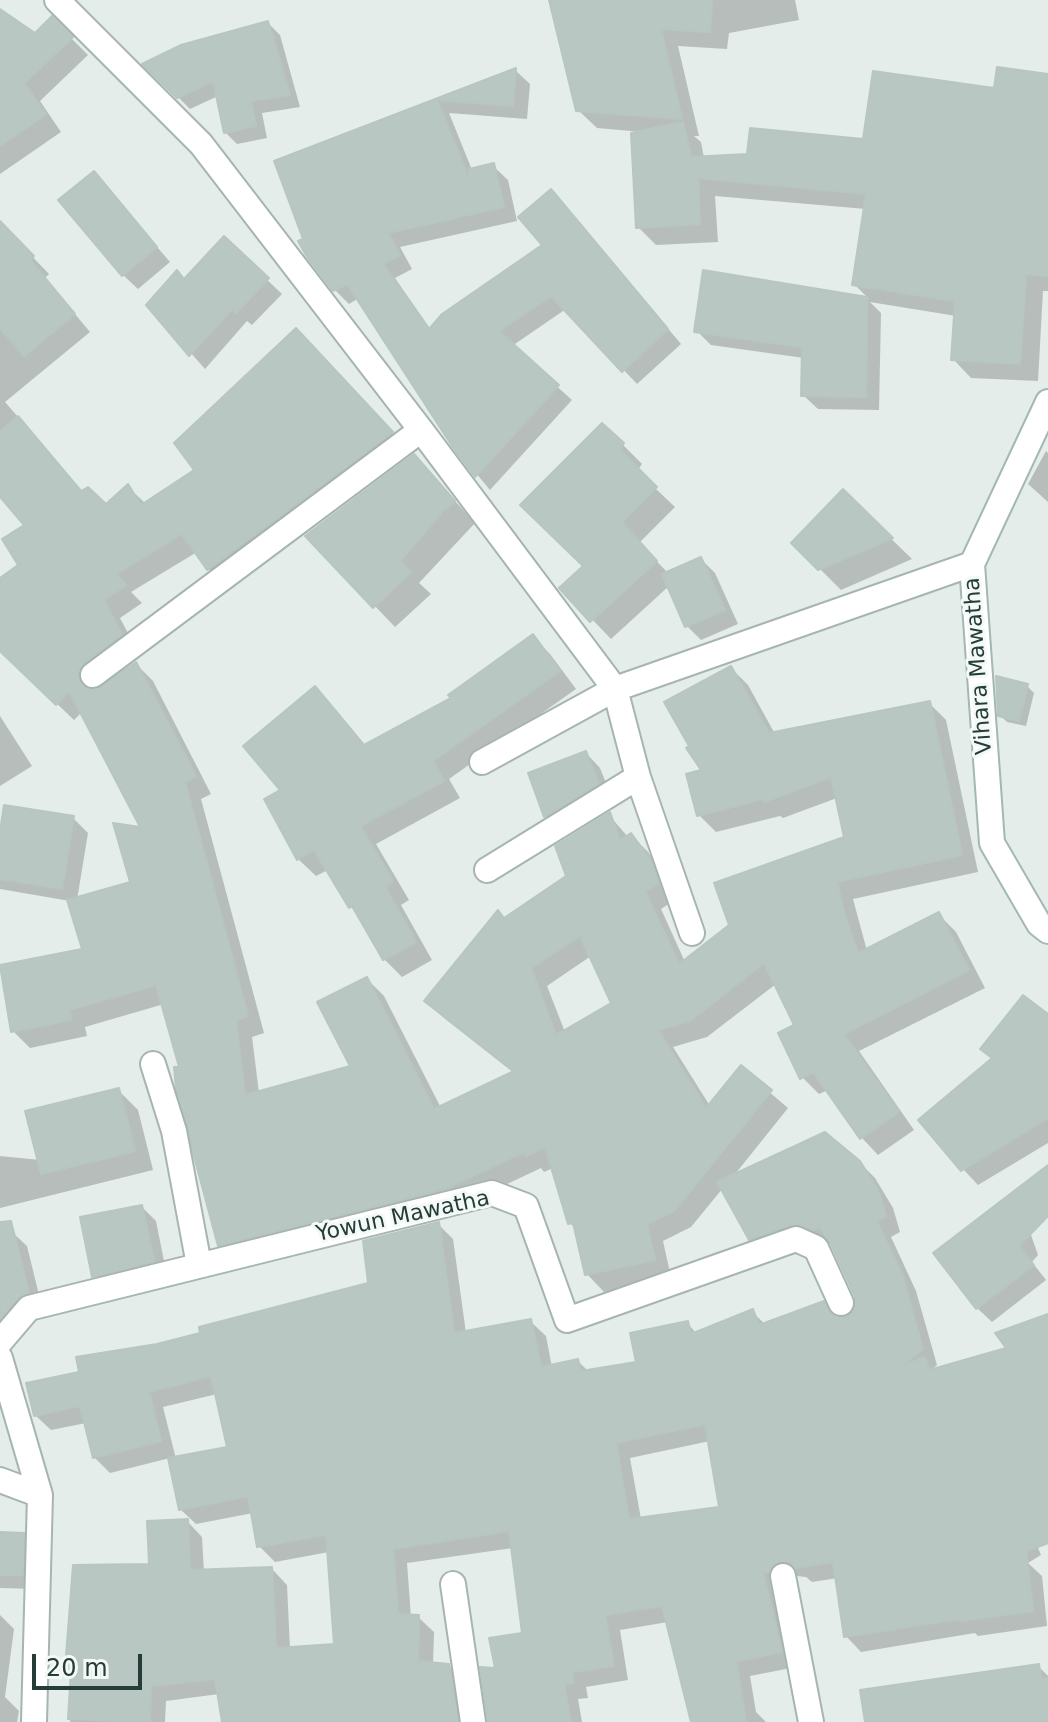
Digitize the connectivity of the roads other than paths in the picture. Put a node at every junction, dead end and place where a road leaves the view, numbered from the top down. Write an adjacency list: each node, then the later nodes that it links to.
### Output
1 (57, 0): 3 (street)
2 (1048, 402): 4 (street, Vihara Mawatha)
3 (421, 430): 5 (street); 6 (street)
4 (972, 564): 6 (street); 10 (street, Vihara Mawatha)
5 (93, 675)
6 (615, 689): 7 (street); 8 (street)
7 (482, 762)
8 (638, 777): 9 (street); 11 (street)
9 (487, 870)
10 (1048, 931)
11 (692, 933)
12 (153, 1064): 13 (street)
13 (199, 1265): 14 (street, Yowun Mawatha); 15 (street, Yowun Mawatha)
14 (841, 1303)
15 (0, 1342)
16 (0, 1358): 18 (street)
17 (0, 1480): 18 (street)
18 (40, 1495): 21 (street)
19 (783, 1576): 23 (street)
20 (453, 1584): 22 (street)
21 (34, 1722)
22 (473, 1722)
23 (811, 1722)

